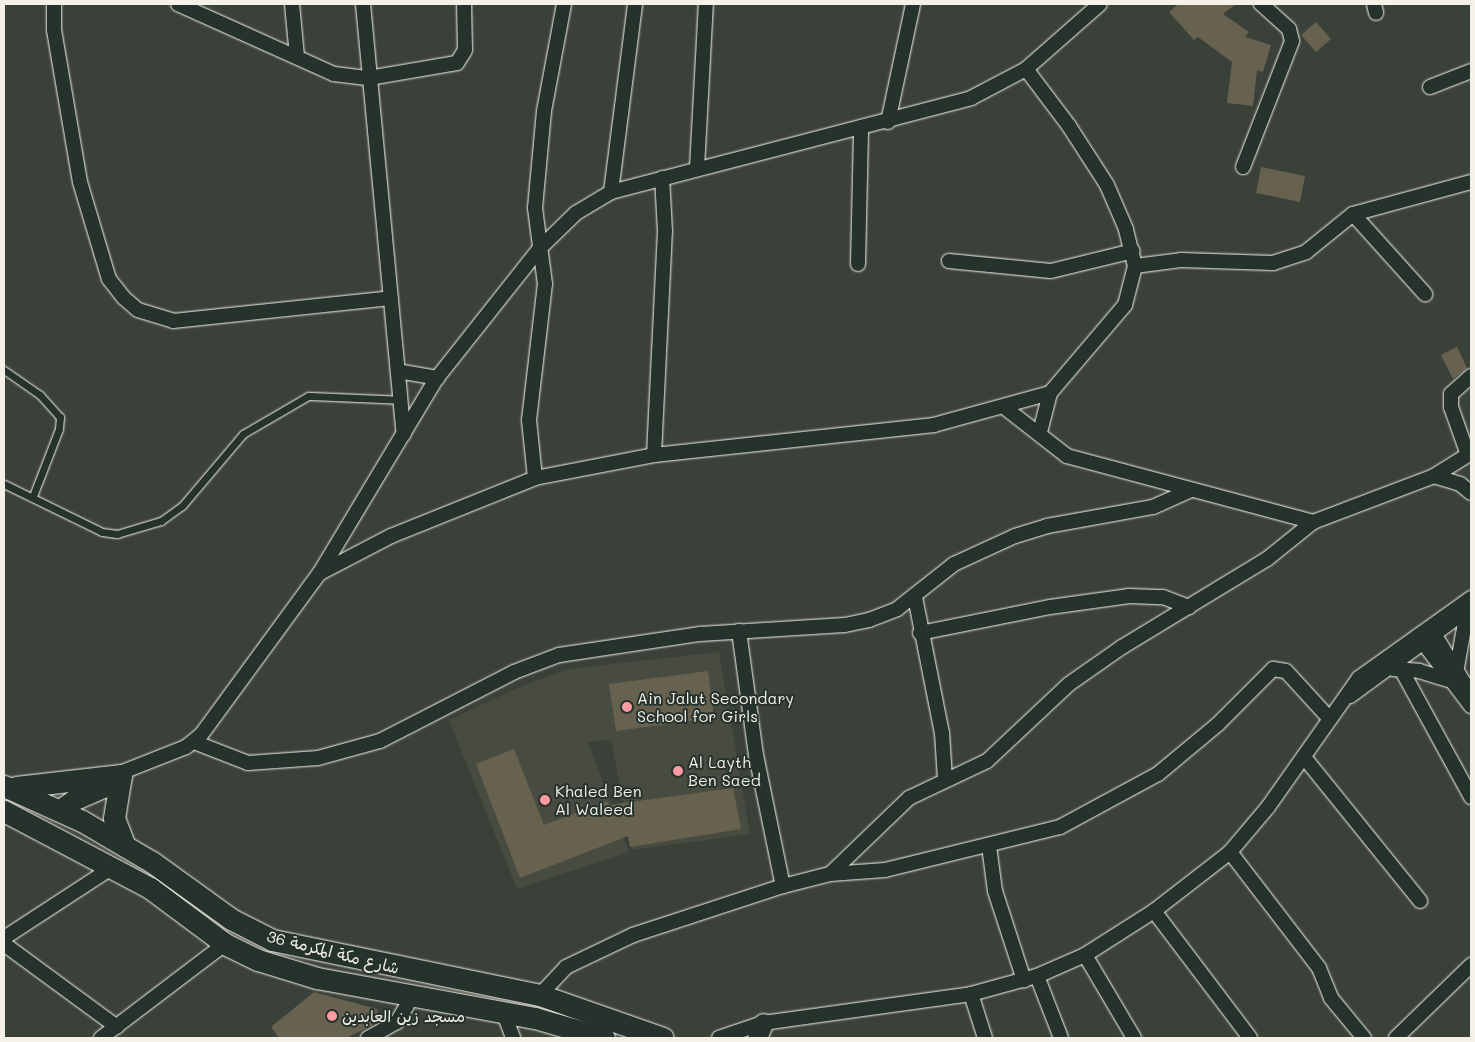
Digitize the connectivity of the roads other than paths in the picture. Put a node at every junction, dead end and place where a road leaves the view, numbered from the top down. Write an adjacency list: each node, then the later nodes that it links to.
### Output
1 (54, 4): 31 (street)
2 (178, 4): 12 (street)
3 (292, 4): 12 (street)
4 (364, 4): 15 (street)
5 (464, 4): 15 (street)
6 (564, 4): 25 (street)
7 (635, 4): 23 (street)
8 (706, 4): 20 (street)
9 (913, 4): 17 (street)
10 (1100, 4): 13 (street)
11 (1261, 4): 19 (street)
12 (297, 57): 15 (street)
13 (1026, 69): 17 (street); 26 (street)
14 (1471, 71): 16 (street)
15 (369, 78): 31 (street)
16 (1430, 87)
17 (888, 122): 18 (street)
18 (862, 127): 20 (street); 28 (street)
19 (1243, 167)
20 (697, 168): 21 (street)
21 (662, 178): 23 (street); 42 (street)
22 (1471, 182): 24 (street)
23 (612, 192): 25 (street)
24 (1353, 214): 29 (street); 30 (street)
25 (540, 248): 35 (street); 44 (street)
26 (1133, 251): 27 (street); 29 (street)
27 (948, 261)
28 (858, 264)
29 (1135, 266): 36 (street)
30 (1425, 294)
31 (391, 298): 33 (street)
32 (4, 370): 48 (lane)
33 (398, 371): 35 (street); 37 (street)
34 (1471, 376): 41 (street)
35 (437, 378): 40 (street)
36 (1050, 393): 38 (street); 39 (street)
37 (402, 400): 40 (street); 48 (lane)
38 (1004, 407): 39 (street); 42 (street)
39 (1040, 432): 46 (street)
40 (404, 434): 50 (street)
41 (1470, 454): 43 (street)
42 (654, 456): 44 (street)
43 (1434, 476): 47 (street); 49 (street)
44 (535, 478): 50 (street)
45 (4, 484): 48 (lane)
46 (1191, 490): 49 (street); 51 (street)
47 (1471, 493)
48 (33, 496)
49 (1313, 522): 53 (street)
50 (319, 574): 65 (street)
51 (915, 597): 54 (street); 56 (street)
52 (1470, 606): 55 (street); 58 (street)
53 (1189, 607): 56 (street); 68 (street)
54 (739, 631): 65 (street); 79 (street)
55 (1433, 631): 57 (street); 58 (street)
56 (920, 632): 68 (street)
57 (1421, 640): 59 (street); 60 (street); 62 (street)
58 (1457, 667): 61 (street)
59 (1395, 669): 60 (street); 62 (street); 70 (street)
60 (1448, 680): 63 (street)
61 (1471, 694)
62 (1343, 700): 64 (street)
63 (1471, 706)
64 (1330, 719): 66 (street); 75 (street)
65 (194, 742): 67 (street)
66 (1304, 757): 76 (street); 80 (street)
67 (121, 775): 69 (main road); 71 (street); 74 (main road)
68 (945, 779): 78 (street)
69 (5, 790): 71 (main road, شارع مكة المكرمة 36)
70 (1471, 797)
71 (57, 808): 73 (main road); 74 (main road, شارع مكة المكرمة 36)
72 (4, 810): 73 (main road, شارع مكة المكرمة 36)
73 (66, 842): 77 (main road, شارع مكة المكرمة 36)
74 (125, 846): 90 (main road, شارع مكة المكرمة 36)
75 (989, 846): 78 (street); 87 (street)
76 (1230, 852): 81 (street); 104 (street)
77 (113, 867): 82 (street); 84 (main road, شارع مكة المكرمة 36)
78 (830, 874): 79 (street)
79 (783, 886): 90 (street)
80 (1420, 901)
81 (1154, 911): 85 (street); 103 (street)
82 (4, 938)
83 (4, 944): 92 (street)
84 (225, 944): 88 (main road, شارع مكة المكرمة 36); 92 (street)
85 (1085, 955): 87 (street); 102 (street)
86 (1471, 965): 105 (street)
87 (1030, 978): 89 (street); 101 (street)
88 (414, 994): 91 (main road, شارع مكة المكرمة 36); 95 (street)
89 (971, 994): 93 (street); 100 (street)
90 (540, 995): 98 (main road, شارع مكة المكرمة 36)
91 (504, 1014): 96 (street); 97 (main road, شارع مكة المكرمة 36)
92 (117, 1026): 94 (street)
93 (760, 1030): 99 (street)
94 (101, 1038)
95 (368, 1038)
96 (513, 1038)
97 (604, 1038)
98 (663, 1038)
99 (719, 1038)
100 (985, 1038)
101 (1061, 1038)
102 (1134, 1038)
103 (1250, 1038)
104 (1364, 1038)
105 (1396, 1038)

